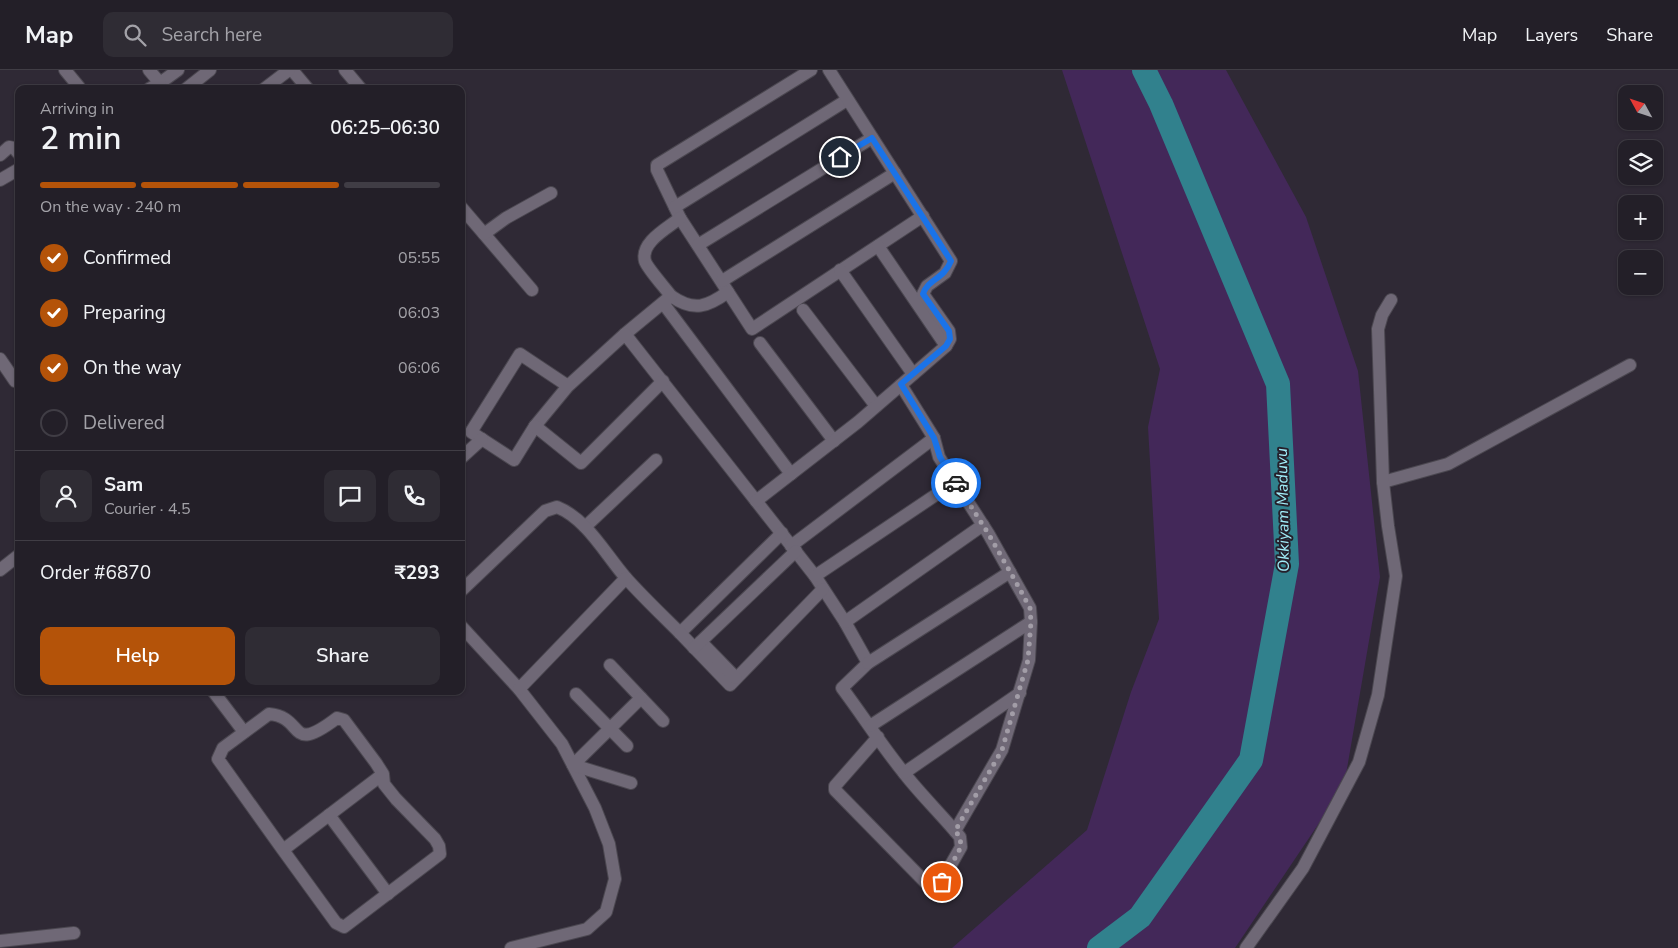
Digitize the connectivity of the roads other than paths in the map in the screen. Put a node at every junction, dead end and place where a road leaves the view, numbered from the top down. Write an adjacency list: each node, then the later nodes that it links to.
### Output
1 (65, 70): 9 (street)
2 (149, 70): 10 (street)
3 (178, 70): 11 (street)
4 (210, 70): 12 (street)
5 (290, 70): 13 (street); 14 (street)
6 (345, 70): 15 (street)
7 (811, 70): 23 (street)
8 (829, 70): 16 (street)
9 (78, 85)
10 (154, 85)
11 (156, 85)
12 (191, 85)
13 (269, 85)
14 (304, 85)
15 (357, 85)
16 (847, 100): 17 (street); 23 (street)
17 (872, 138): 19 (street); 26 (street)
18 (15, 171): 20 (street)
19 (895, 173): 24 (street); 29 (street)
20 (0, 180)
21 (551, 193): 25 (street)
22 (465, 212): 25 (street)
23 (677, 212): 26 (street); 31 (street)
24 (923, 216): 27 (street); 36 (street)
25 (484, 234): 30 (street)
26 (698, 245): 29 (street)
27 (878, 246): 28 (street); 36 (street)
28 (840, 270): 29 (street); 39 (street)
29 (725, 287): 31 (street)
30 (532, 290)
31 (667, 299): 34 (street); 51 (street)
32 (1391, 300): 53 (street)
33 (803, 310): 44 (street)
34 (625, 334): 41 (street); 43 (street)
35 (760, 343): 48 (street)
36 (946, 346): 39 (street)
37 (0, 359): 40 (street)
38 (1630, 365): 53 (street)
39 (913, 374): 42 (street)
40 (15, 380)
41 (663, 381): 45 (street); 54 (street)
42 (901, 384): 44 (street); 46 (street)
43 (568, 386): 45 (street); 47 (street)
44 (876, 406): 48 (street)
45 (535, 426): 47 (street)
46 (934, 438): 52 (street); 58 (street)
47 (482, 439): 49 (street)
48 (834, 441): 51 (street)
49 (465, 454)
50 (656, 460): 56 (street)
51 (792, 474): 54 (street)
52 (955, 482): 55 (street); 62 (street)
53 (1383, 482): 95 (street)
54 (756, 501): 57 (street)
55 (983, 526): 61 (street); 66 (street)
56 (585, 527): 63 (street); 64 (street)
57 (782, 533): 58 (street); 69 (street)
58 (794, 548): 62 (street); 70 (street)
59 (15, 558): 60 (street)
60 (0, 570)
61 (1010, 572): 67 (street); 71 (street)
62 (815, 576): 65 (street)
63 (626, 578): 69 (street); 73 (street)
64 (465, 587)
65 (823, 589): 66 (street); 70 (street)
66 (845, 622): 71 (street)
67 (1031, 622): 74 (street); 79 (street)
68 (465, 630): 73 (street)
69 (680, 633): 70 (street)
70 (698, 645)
71 (868, 663): 79 (street)
72 (610, 665): 77 (street)
73 (519, 689): 84 (street)
74 (1020, 693): 85 (street); 89 (street)
75 (576, 694): 80 (street)
76 (216, 695): 81 (street)
77 (641, 698): 78 (street); 80 (street)
78 (663, 721)
79 (870, 726): 82 (street)
80 (610, 729): 83 (street); 84 (street)
81 (244, 732): 86 (street); 90 (street)
82 (878, 737): 85 (street); 89 (street)
83 (627, 746)
84 (573, 765): 87 (street); 94 (street)
85 (904, 773): 89 (street)
86 (383, 774): 88 (street); 91 (street)
87 (631, 783)
88 (329, 815): 90 (street); 91 (street)
89 (955, 831)
90 (283, 850): 91 (street)
91 (388, 894)
92 (74, 933): 93 (street)
93 (0, 941)
94 (510, 948)
95 (1246, 948)

